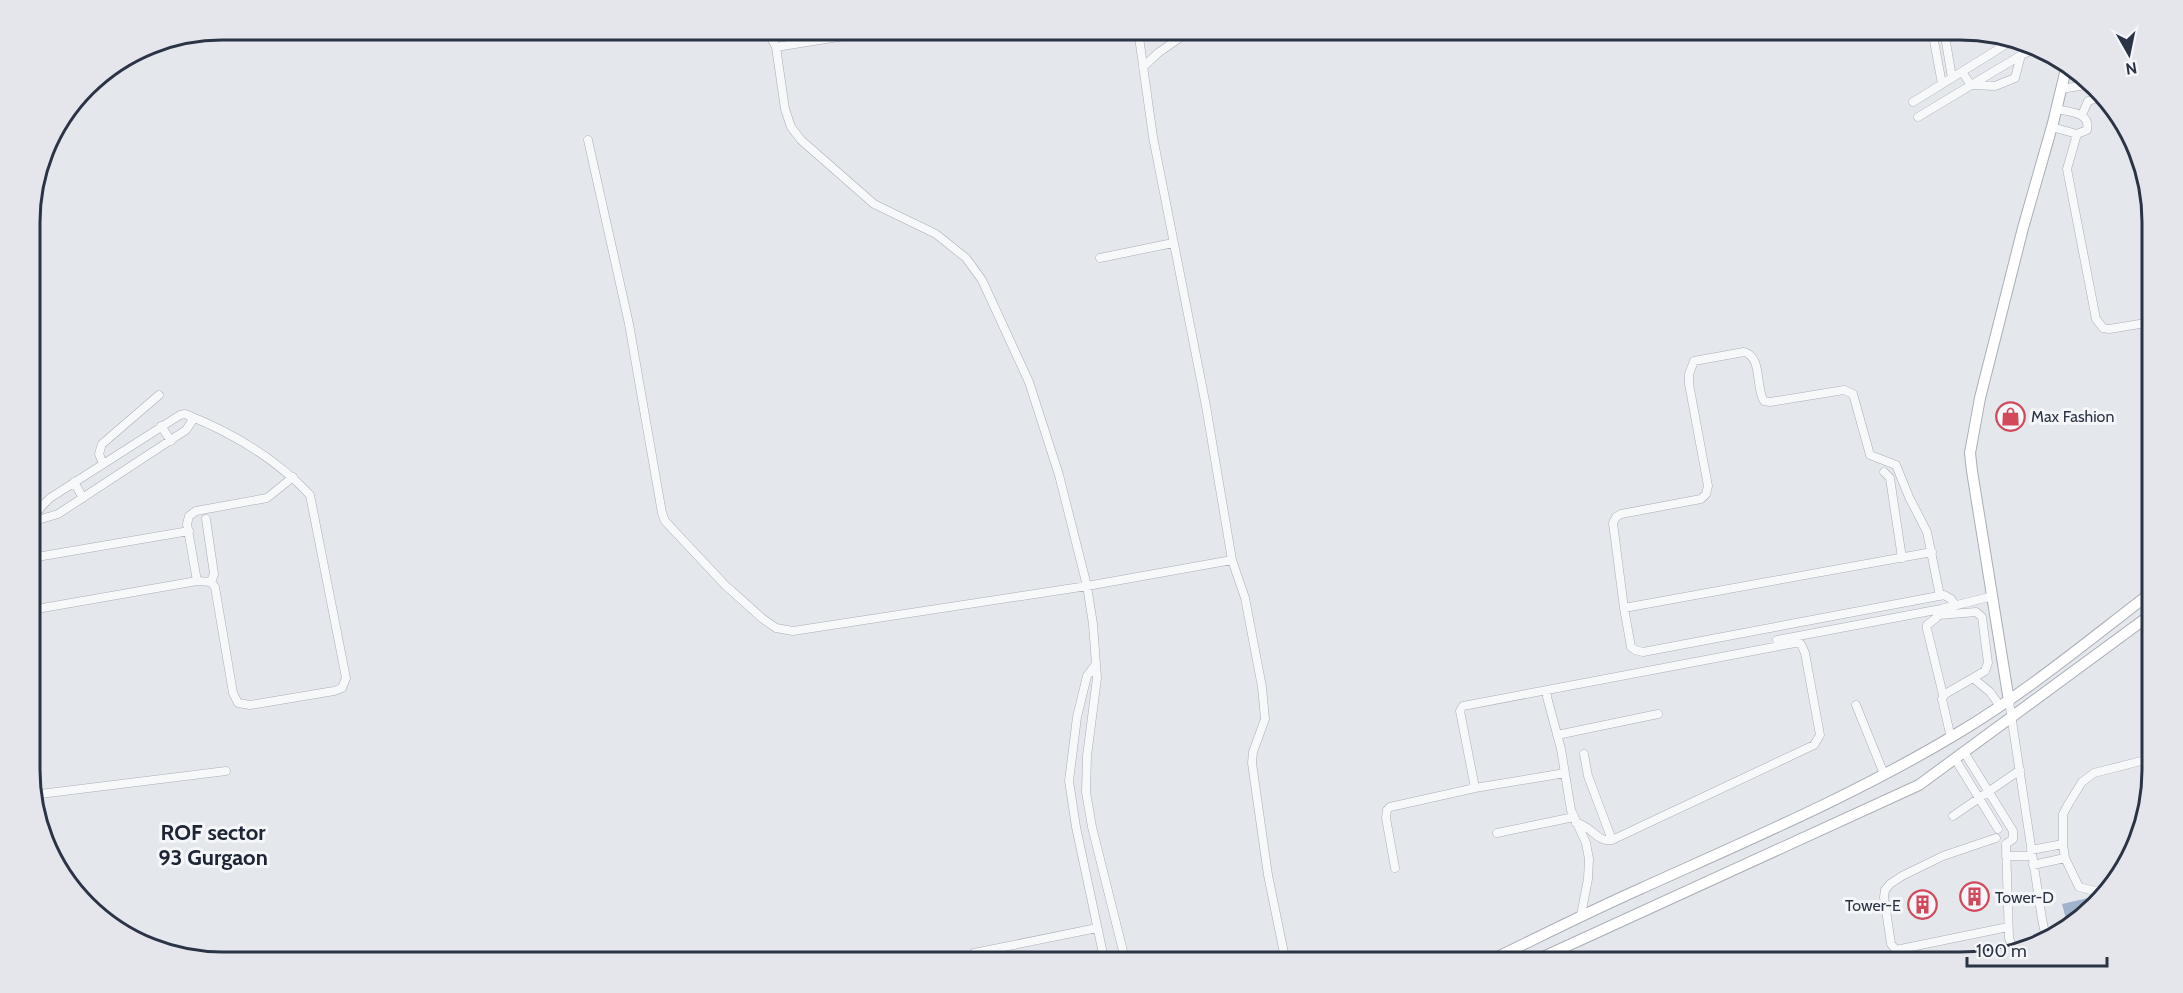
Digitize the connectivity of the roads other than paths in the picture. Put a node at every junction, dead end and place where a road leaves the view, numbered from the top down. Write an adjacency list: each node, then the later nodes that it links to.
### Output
1 (773, 41): 8 (street)
2 (813, 41): 8 (street)
3 (1139, 41): 11 (street)
4 (1175, 41): 11 (street)
5 (1934, 41): 15 (street)
6 (1946, 41): 14 (street)
7 (2004, 46): 12 (street)
8 (776, 47): 49 (street)
9 (2025, 52): 10 (street)
10 (2021, 55): 16 (street); 16 (street)
11 (1143, 67): 27 (street)
12 (1962, 72): 14 (street); 16 (street)
13 (2065, 74): 18 (street)
14 (1952, 78): 15 (street)
15 (1942, 84): 20 (street)
16 (1971, 85): 23 (street)
17 (2080, 86): 18 (street)
18 (2061, 89): 21 (street)
19 (2094, 99): 22 (street)
20 (1913, 102)
21 (2056, 109): 22 (street); 24 (street)
22 (2082, 115): 25 (street)
23 (1918, 117)
24 (2052, 127): 25 (street); 51 (street)
25 (2077, 135): 29 (street)
26 (588, 140): 49 (street)
27 (1173, 243): 28 (street); 46 (street)
28 (1100, 258)
29 (2142, 324)
30 (159, 395): 34 (street)
31 (190, 416): 32 (street); 33 (street); 36 (street)
32 (161, 426): 33 (street); 34 (street)
33 (171, 441): 38 (street)
34 (103, 464): 37 (street)
35 (1884, 472): 45 (street)
36 (293, 477): 42 (street); 48 (street)
37 (74, 482): 38 (street); 39 (street)
38 (82, 498): 40 (street)
39 (40, 508)
40 (40, 519)
41 (206, 519): 48 (street)
42 (189, 531): 44 (street); 47 (street)
43 (1932, 552): 45 (street); 50 (street); 55 (street)
44 (40, 556)
45 (1902, 558): 55 (street)
46 (1232, 560): 49 (street); 103 (street)
47 (197, 581): 48 (street); 54 (street)
48 (211, 582)
49 (1087, 586): 59 (street)
50 (1941, 596): 53 (street); 55 (street); 56 (street)
51 (1993, 596): 53 (street); 63 (street)
52 (2142, 600): 63 (street)
53 (1954, 605): 56 (street)
54 (40, 608)
55 (1624, 608)
56 (1938, 611): 58 (street); 60 (street); 62 (street)
57 (2142, 620): 66 (street)
58 (1777, 640)
59 (1096, 664): 96 (street); 102 (street)
60 (1973, 678): 62 (street); 63 (street)
61 (1548, 690): 67 (street); 76 (street); 85 (street)
62 (1943, 695): 68 (street)
63 (2004, 703): 66 (street); 68 (street)
64 (1856, 705): 75 (street)
65 (1658, 714): 67 (street)
66 (2011, 718): 70 (street); 72 (street)
67 (1557, 735): 74 (street)
68 (1951, 738): 75 (street)
69 (1584, 754): 85 (street)
70 (1960, 755): 77 (street); 79 (street); 105 (street)
71 (2142, 761): 87 (street)
72 (2020, 770): 77 (street); 88 (street)
73 (226, 771): 78 (street)
74 (1565, 773): 76 (street); 81 (street)
75 (1884, 774): 94 (street)
76 (1475, 788): 92 (street)
77 (1988, 792): 79 (street); 82 (street)
78 (42, 794)
79 (1978, 797): 80 (street); 84 (street)
80 (1953, 816)
81 (1575, 820): 83 (street); 85 (street); 94 (street)
82 (2009, 827): 84 (street); 86 (street)
83 (1497, 833)
84 (1997, 834): 86 (street); 99 (street)
85 (1612, 840)
86 (2006, 844): 89 (street)
87 (2063, 844): 88 (street); 90 (street)
88 (2032, 853): 89 (street); 91 (street)
89 (2006, 856): 95 (street)
90 (2065, 858): 91 (street); 93 (street)
91 (2033, 865): 97 (street)
92 (1395, 868)
93 (2096, 891)
94 (1581, 915): 104 (street)
95 (2008, 927): 98 (street); 99 (street)
96 (1097, 928): 100 (street); 101 (street)
97 (2045, 932)
98 (2012, 945)
99 (1896, 950)
100 (979, 952)
101 (1102, 952)
102 (1123, 952)
103 (1284, 952)
104 (1507, 952)
105 (1554, 952)

